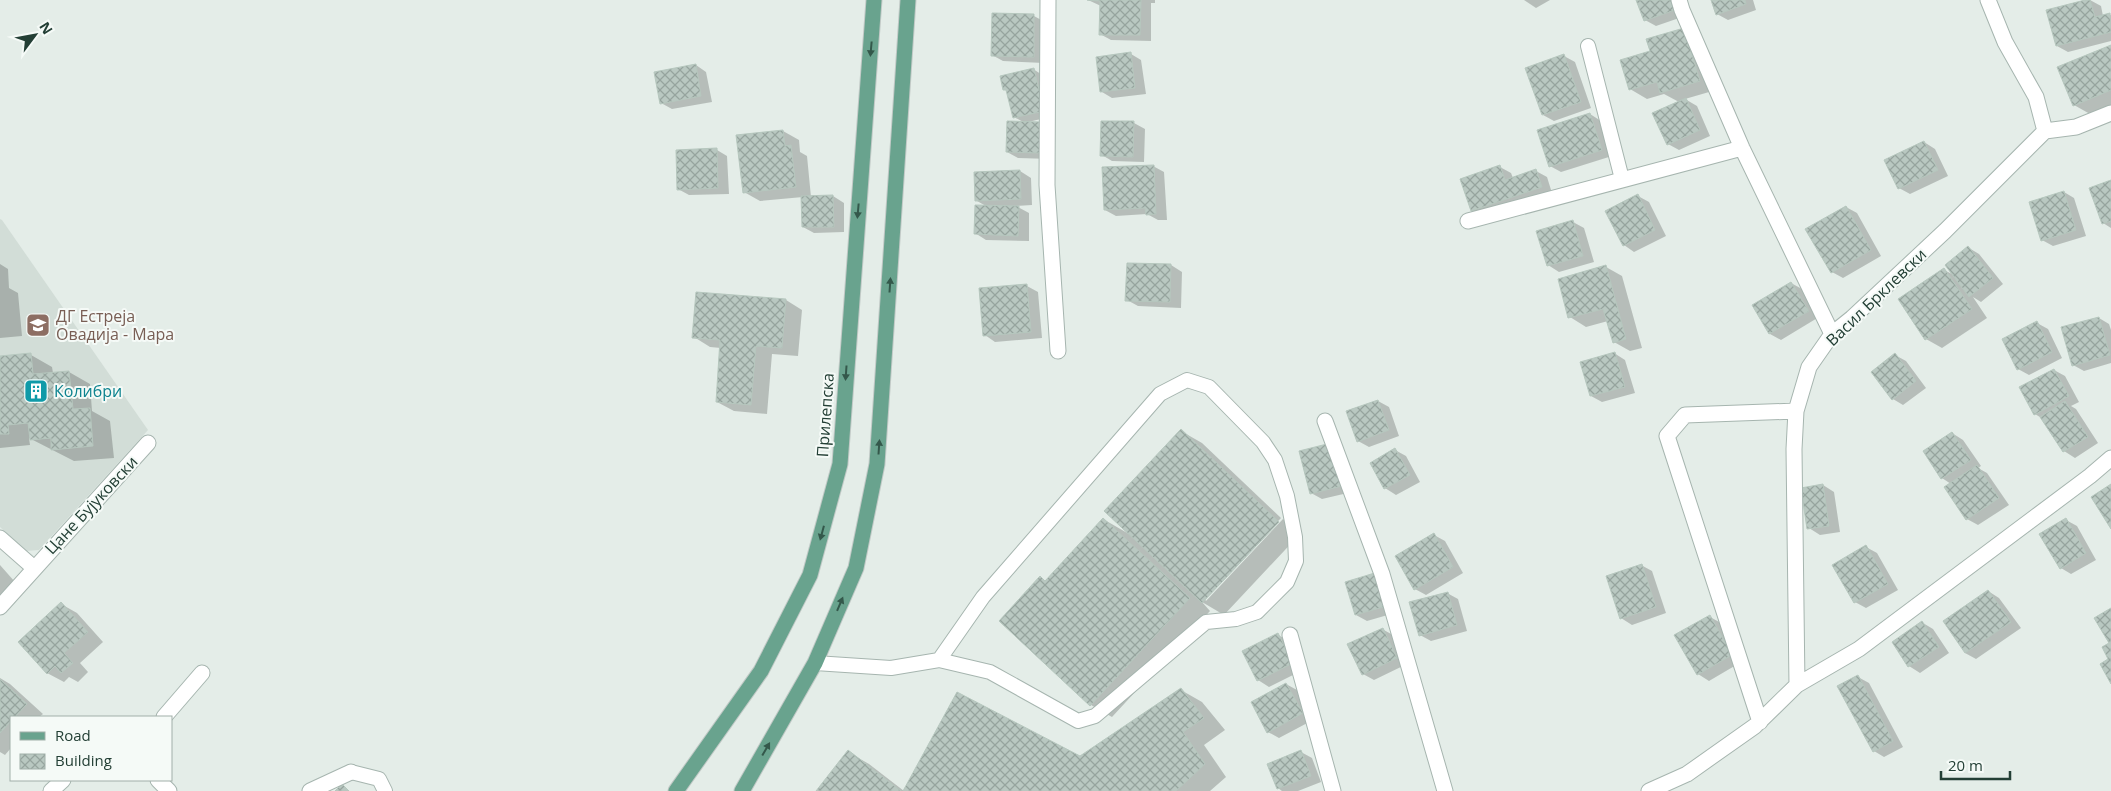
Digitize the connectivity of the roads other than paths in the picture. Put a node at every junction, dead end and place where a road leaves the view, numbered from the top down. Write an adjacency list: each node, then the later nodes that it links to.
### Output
1 (874, 0): 35 (main road, Прилепска, one-way to 35)
2 (908, 0): 23 (main road, one-way to 2)
3 (1048, 0): 13 (street)
4 (1680, 0): 9 (street)
5 (1988, 0): 8 (street)
6 (1588, 46): 10 (lane)
7 (2111, 113): 8 (street)
8 (2045, 131): 12 (street, Васил Брклевски)
9 (1742, 148): 10 (street); 12 (street)
10 (1622, 179): 11 (street)
11 (1468, 220)
12 (1832, 334): 14 (street, Васил Брклевски)
13 (1058, 351)
14 (1796, 411): 25 (street, Васил Брклевски); 27 (street)
15 (1324, 421): 38 (street)
16 (148, 443): 19 (street, Цане Бујуковски)
17 (2111, 458): 25 (street)
18 (0, 538): 19 (street, Цане Бујуковски)
19 (34, 568): 20 (street, Цане Бујуковски)
20 (0, 607)
21 (1290, 635): 37 (street)
22 (939, 660): 22 (lane); 23 (lane)
23 (815, 663): 36 (main road, one-way to 23)
24 (202, 673): 26 (street)
25 (1797, 685): 27 (street)
26 (165, 716)
27 (1760, 722): 39 (street)
28 (351, 772): 33 (street); 34 (lane)
29 (62, 781): 31 (street)
30 (159, 781): 32 (street)
31 (51, 791)
32 (169, 791)
33 (310, 791)
34 (385, 791)
35 (676, 791)
36 (742, 791)
37 (1333, 791)
38 (1445, 791)
39 (1649, 791)

